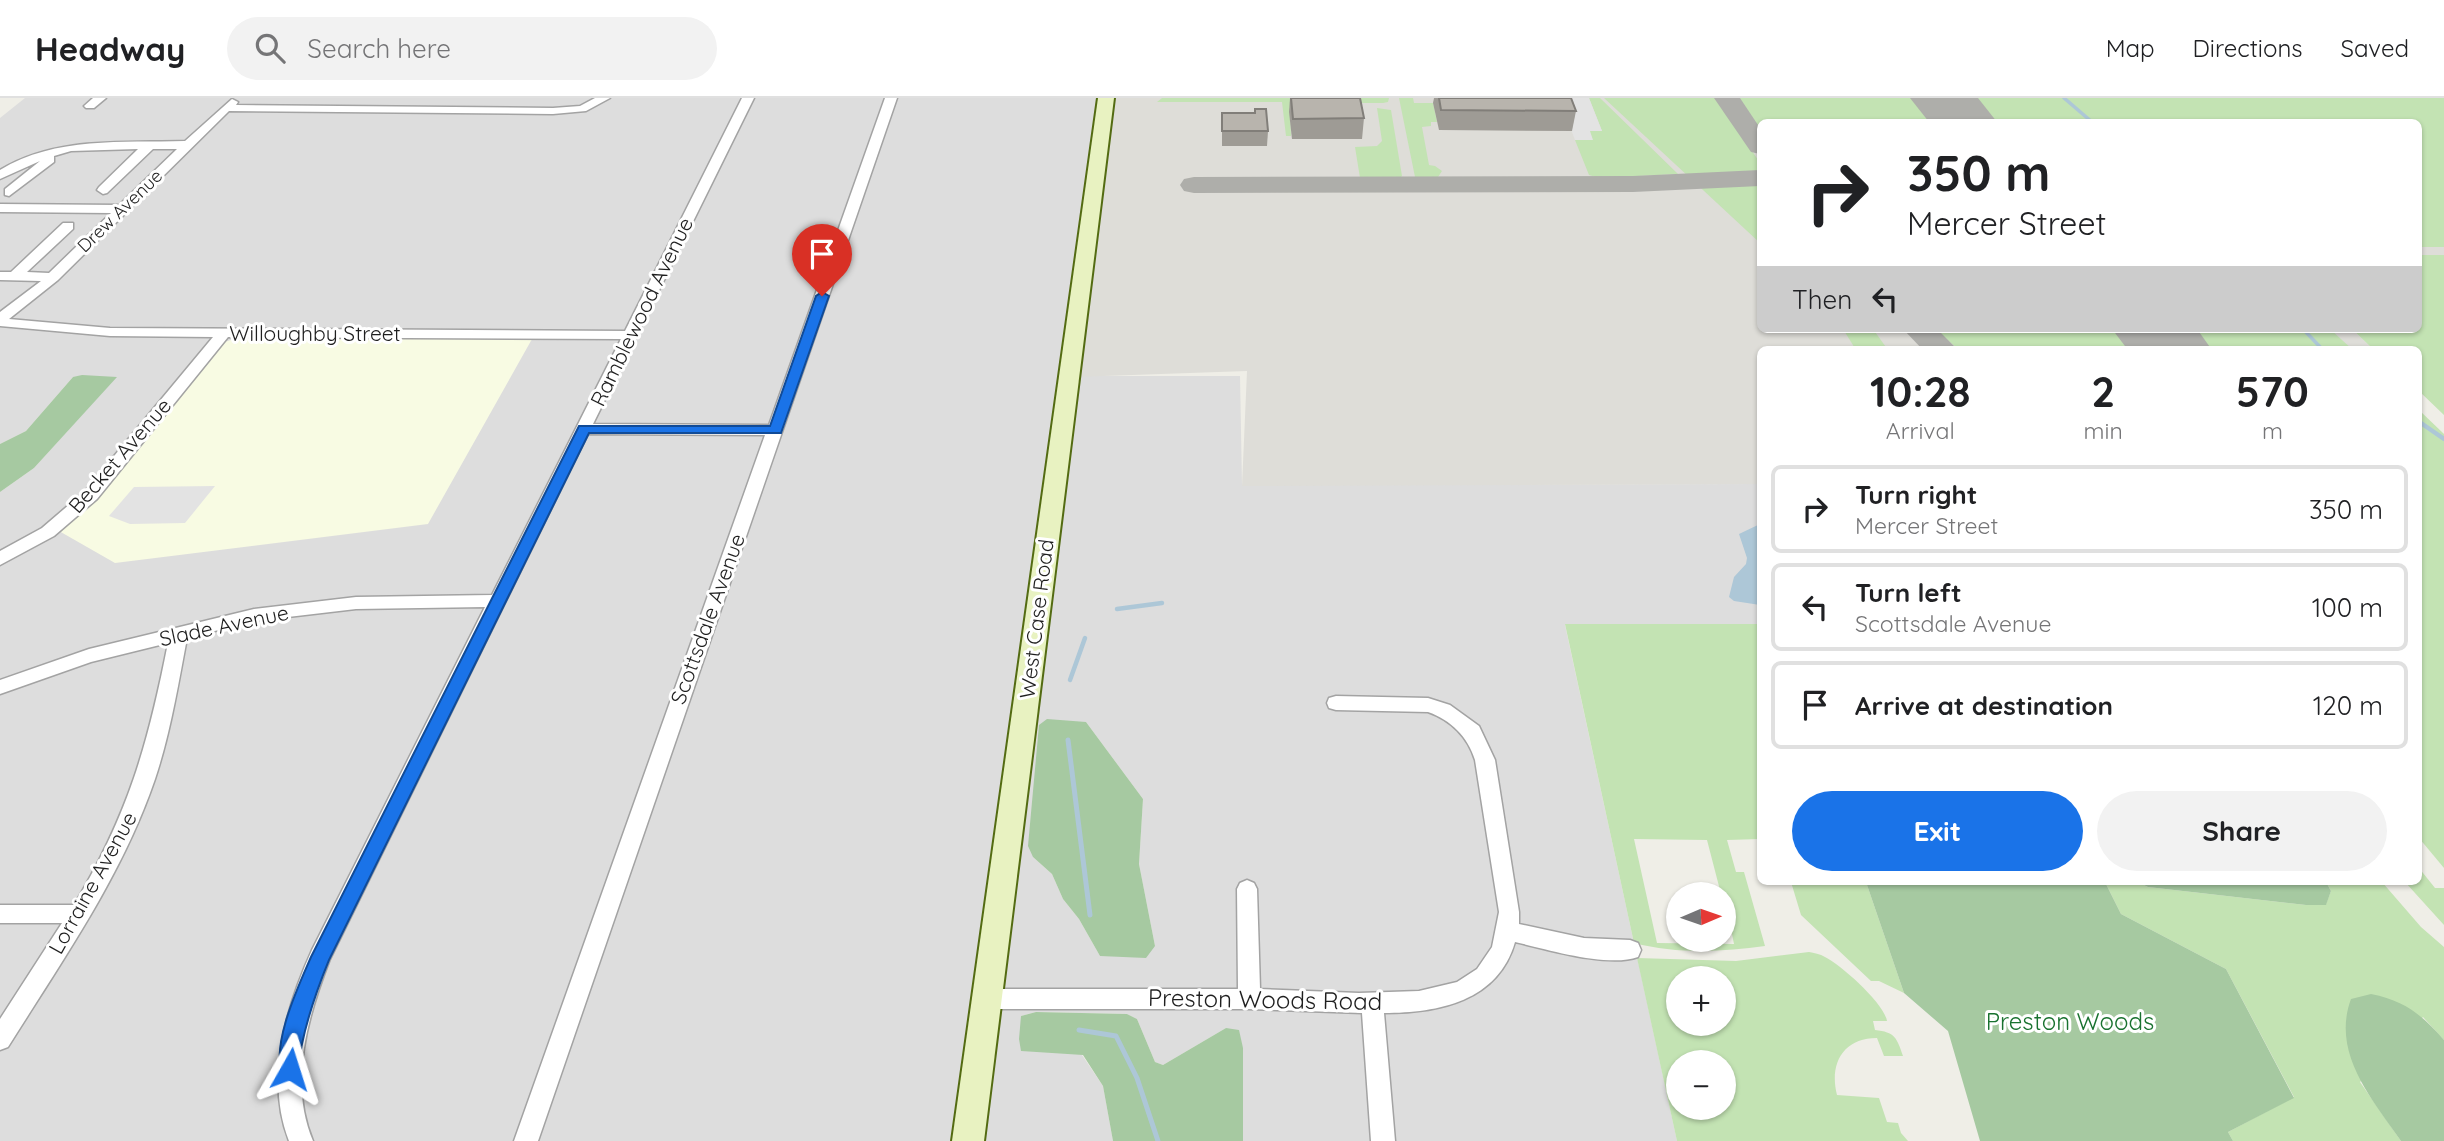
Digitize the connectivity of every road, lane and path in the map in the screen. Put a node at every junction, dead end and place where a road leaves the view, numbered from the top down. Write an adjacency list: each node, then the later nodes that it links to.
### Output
1 (236, 98): 6 (street, Drew Avenue)
2 (604, 98): 6 (street)
3 (748, 98): 23 (street, Ramblewood Avenue)
4 (891, 98): 25 (street, Scottsdale Avenue)
5 (1107, 98): 36 (main road, West Case Road)
6 (226, 108): 8 (street, Drew Avenue)
7 (150, 145): 8 (street); 9 (street); 13 (street)
8 (188, 145): 16 (street, Drew Avenue)
9 (38, 156): 11 (street); 14 (street)
10 (0, 164): 11 (street)
11 (18, 164): 12 (street)
12 (0, 176)
13 (103, 190)
14 (9, 192)
15 (0, 208): 16 (street)
16 (124, 209): 20 (street, Drew Avenue)
17 (68, 226): 19 (street)
18 (0, 276): 19 (street)
19 (15, 276): 20 (street)
20 (53, 276): 21 (street, Drew Avenue)
21 (0, 321): 22 (street, Willoughby Street)
22 (223, 334): 23 (street, Willoughby Street); 26 (street, Becket Avenue)
23 (630, 335): 24 (street, Ramblewood Avenue)
24 (584, 429): 25 (street); 27 (street, Ramblewood Avenue)
25 (776, 430): 41 (street, Scottsdale Avenue)
26 (0, 559)
27 (496, 601): 28 (street, Slade Avenue); 40 (street, Ramblewood Avenue)
28 (178, 634): 29 (street, Slade Avenue); 33 (street, Lorraine Avenue)
29 (0, 687)
30 (1336, 703): 34 (street)
31 (1247, 890): 37 (street)
32 (0, 914): 33 (street)
33 (79, 914): 39 (street, Lorraine Avenue)
34 (1509, 931): 35 (street); 38 (street, Preston Woods Road)
35 (1630, 950)
36 (988, 999): 37 (street, Preston Woods Road); 42 (main road, West Case Road)
37 (1249, 999): 38 (street, Preston Woods Road)
38 (1373, 1002): 43 (street)
39 (0, 1039)
40 (301, 1141)
41 (526, 1141)
42 (968, 1141)
43 (1383, 1141)

